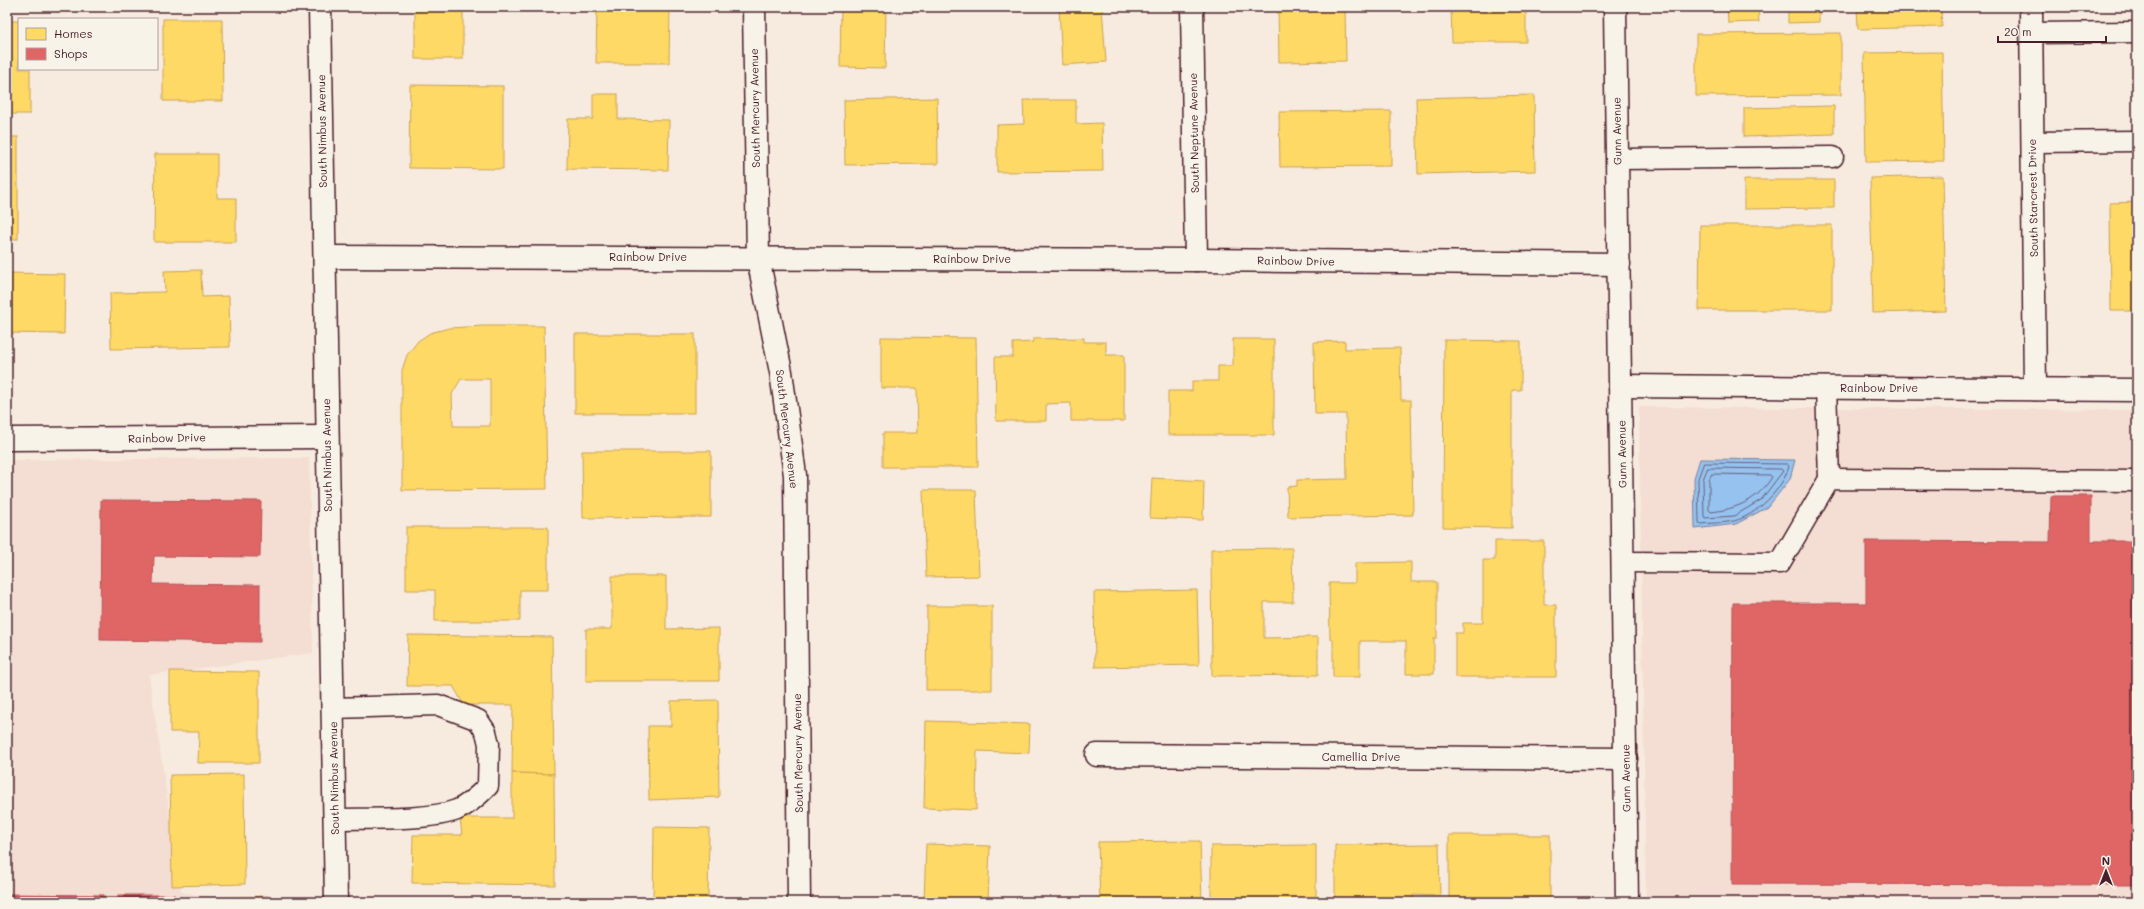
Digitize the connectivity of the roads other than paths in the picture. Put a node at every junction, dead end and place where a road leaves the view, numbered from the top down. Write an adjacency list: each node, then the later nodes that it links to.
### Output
1 (320, 7): 12 (street, South Nimbus Avenue)
2 (754, 7): 13 (street, South Mercury Avenue)
3 (1192, 7): 14 (street, South Neptune Avenue)
4 (1615, 7): 11 (street, Gunn Avenue)
5 (2031, 7): 6 (street, South Starcrest Drive)
6 (2031, 32): 7 (lane); 9 (street, South Starcrest Drive)
7 (2137, 32)
8 (2137, 141): 9 (lane)
9 (2032, 142): 18 (street, South Starcrest Drive)
10 (1833, 157): 11 (lane)
11 (1617, 159): 15 (street, Gunn Avenue)
12 (324, 257): 13 (street, Rainbow Drive); 20 (street, South Nimbus Avenue)
13 (758, 258): 14 (street, Rainbow Drive); 30 (street, South Mercury Avenue)
14 (1196, 260): 15 (street, Rainbow Drive)
15 (1619, 264): 16 (street, Gunn Avenue)
16 (1620, 386): 17 (street, Rainbow Drive); 24 (street, Gunn Avenue)
17 (1826, 387): 18 (street, Rainbow Drive); 22 (lane)
18 (2035, 389): 19 (street, Rainbow Drive)
19 (2137, 390)
20 (327, 437): 21 (street, Rainbow Drive); 25 (street, South Nimbus Avenue)
21 (7, 439)
22 (1829, 479): 23 (lane); 24 (lane)
23 (2137, 481)
24 (1624, 562): 27 (street, Gunn Avenue)
25 (332, 708): 28 (street, South Nimbus Avenue); 28 (lane)
26 (1097, 755): 27 (street, Camellia Drive)
27 (1626, 759): 31 (street, Gunn Avenue)
28 (335, 818): 29 (street, South Nimbus Avenue)
29 (336, 902)
30 (799, 902)
31 (1628, 902)

